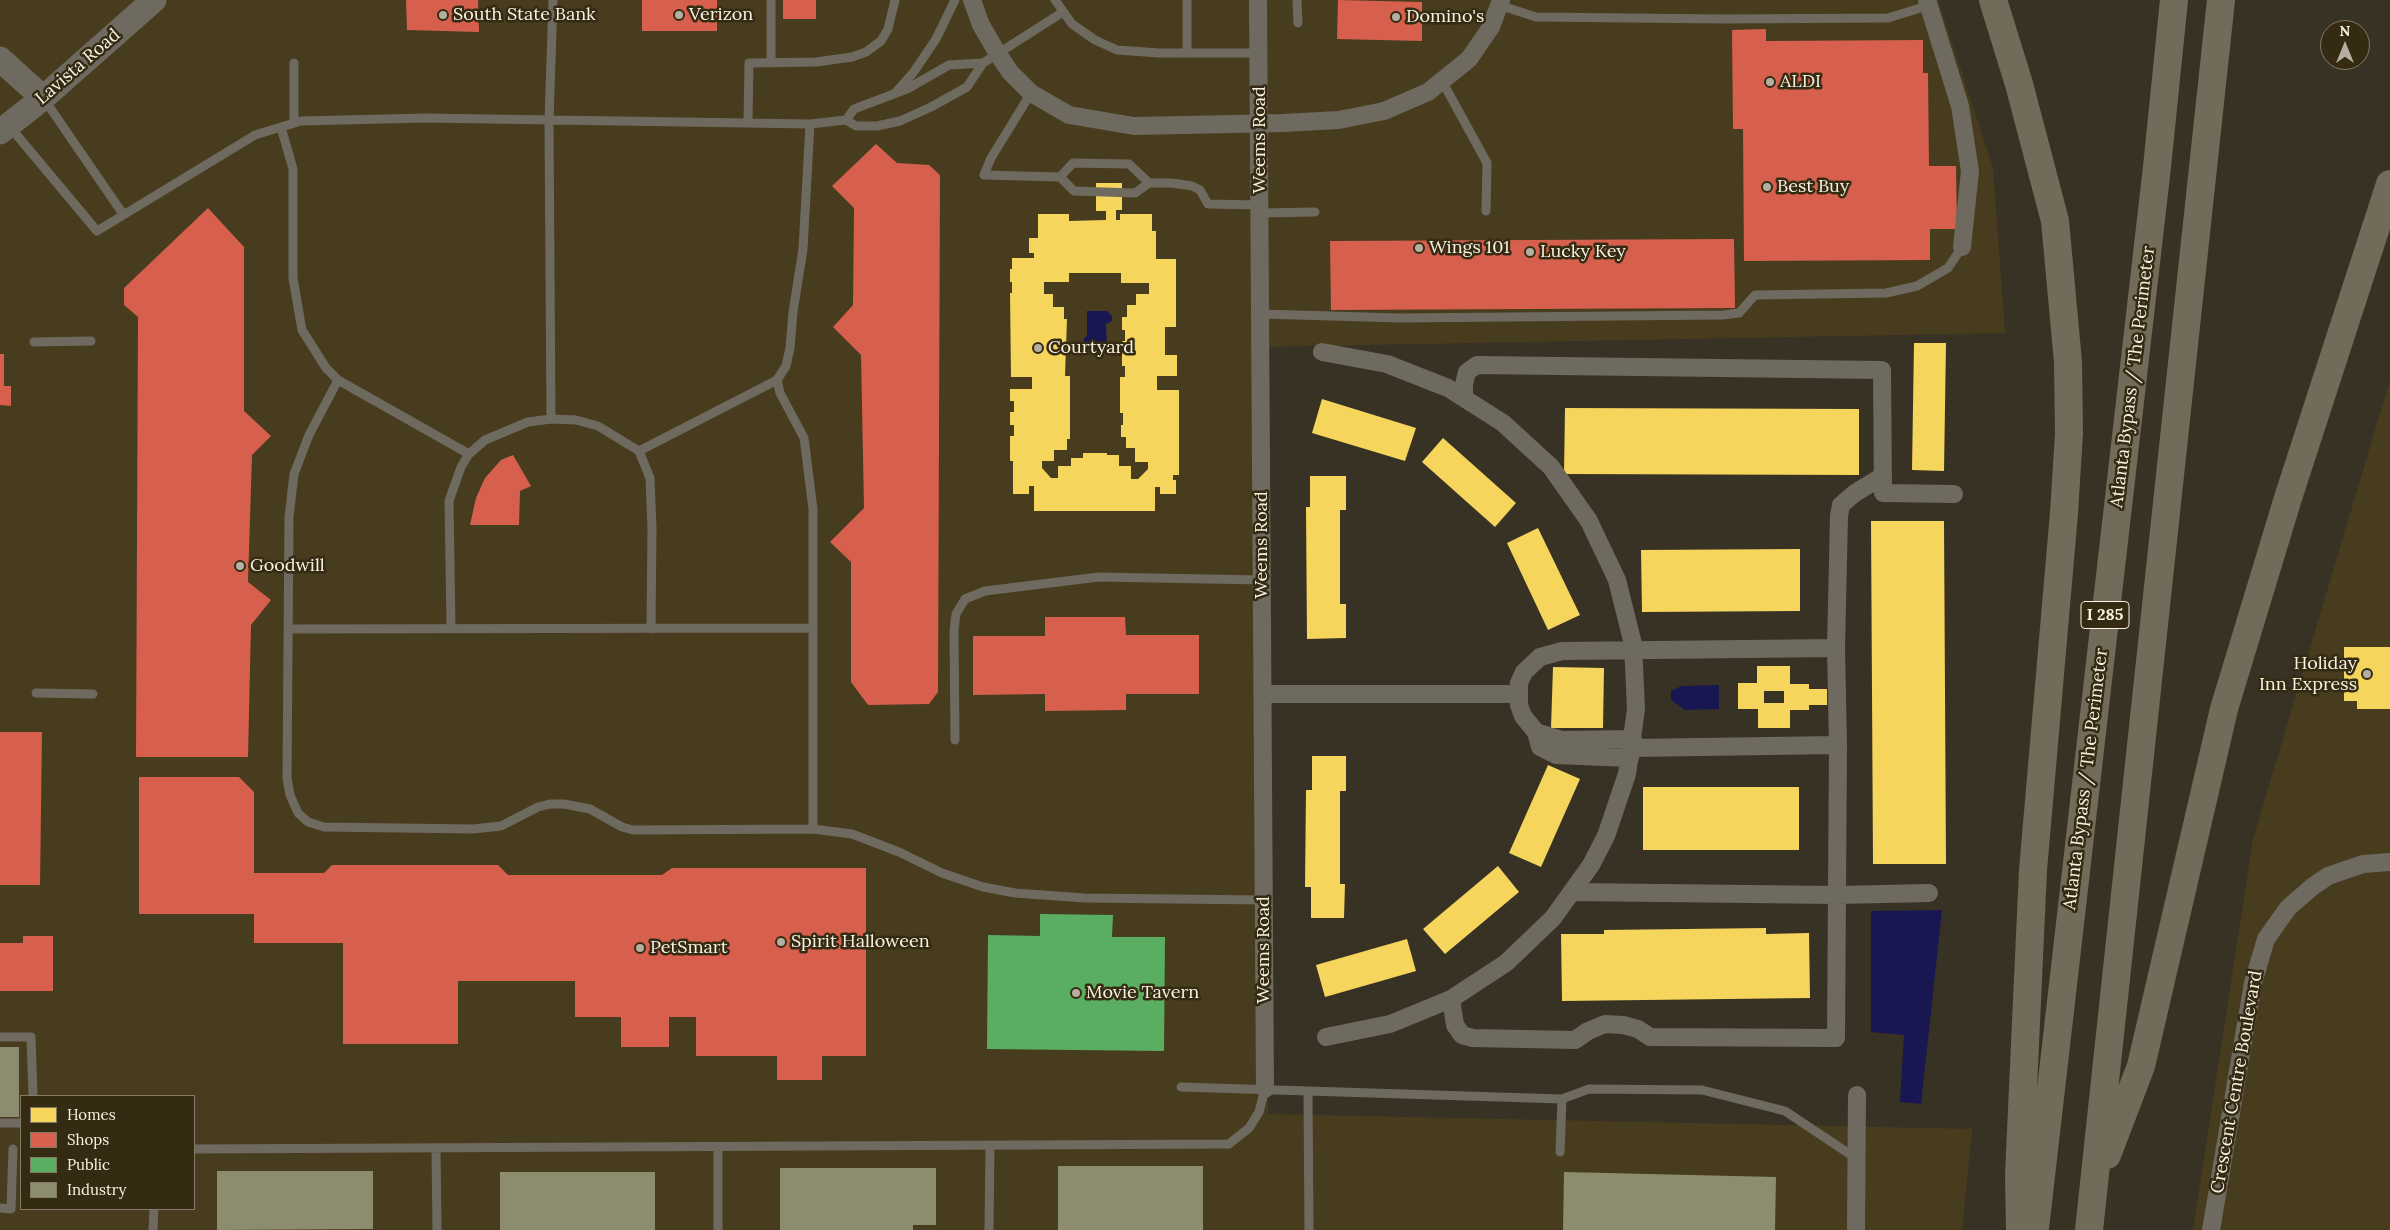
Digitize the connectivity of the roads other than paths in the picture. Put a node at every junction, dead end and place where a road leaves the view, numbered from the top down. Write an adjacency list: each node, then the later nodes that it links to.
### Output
1 (154, 0): 29 (main road, Lavista Road)
2 (553, 0): 31 (lane)
3 (771, 0): 24 (lane)
4 (895, 0): 24 (lane)
5 (955, 0): 28 (lane)
6 (972, 0): 21 (street)
7 (1056, 0): 17 (lane)
8 (1187, 0): 19 (lane)
9 (1258, 0): 20 (street, Weems Road)
10 (1297, 0): 18 (lane)
11 (1993, 0): 26 (highway)
12 (2006, 0): 26 (highway)
13 (2174, 0): 106 (highway, Atlanta Bypass / The Perimeter / I 285)
14 (2221, 0): 96 (highway, I 285)
15 (1500, 3): 16 (lane); 25 (street)
16 (1929, 3): 45 (street)
17 (1063, 12): 19 (lane); 21 (lane)
18 (1298, 23)
19 (1187, 53): 20 (lane)
20 (1259, 53): 36 (street, Weems Road)
21 (991, 58): 27 (street); 28 (lane); 30 (lane)
22 (0, 59): 29 (main road)
23 (294, 62): 33 (lane)
24 (771, 63): 34 (lane)
25 (1442, 81): 36 (street); 42 (lane)
26 (2019, 84): 105 (highway)
27 (1031, 93): 36 (street); 38 (lane)
28 (894, 94): 30 (lane)
29 (43, 98): 32 (main road, Lavista Road); 44 (lane)
30 (846, 120): 35 (lane)
31 (550, 121): 33 (lane); 34 (lane); 53 (lane)
32 (3, 123): 44 (lane)
33 (294, 123): 37 (lane)
34 (748, 123): 35 (lane)
35 (810, 124): 51 (lane)
36 (1260, 125): 41 (street, Weems Road)
37 (281, 127): 44 (lane); 50 (lane)
38 (1060, 177): 39 (lane); 39 (lane)
39 (1149, 183): 41 (lane)
40 (2390, 184): 96 (highway)
41 (1260, 209): 43 (lane); 46 (street, Weems Road)
42 (1486, 211)
43 (1315, 212)
44 (123, 214)
45 (1962, 247): 46 (lane)
46 (1261, 314): 58 (street, Weems Road)
47 (91, 341): 48 (lane)
48 (34, 342)
49 (1322, 352): 52 (street)
50 (338, 380): 55 (lane); 61 (lane)
51 (777, 380): 54 (lane); 60 (lane)
52 (1464, 396): 56 (street); 64 (street)
53 (550, 420): 54 (lane); 55 (lane)
54 (639, 452): 62 (lane)
55 (469, 454): 59 (lane)
56 (1883, 476): 57 (street); 63 (street)
57 (1954, 494)
58 (1262, 580): 67 (street, Weems Road); 69 (lane)
59 (450, 628): 61 (lane); 62 (lane)
60 (811, 628): 62 (lane); 72 (lane)
61 (288, 629): 72 (lane)
62 (650, 629)
63 (1836, 648): 64 (street); 70 (street)
64 (1633, 649): 68 (street); 71 (street)
65 (36, 693): 66 (lane)
66 (93, 694)
67 (1263, 694): 68 (street); 77 (street, Weems Road)
68 (1518, 694): 71 (street)
69 (955, 740)
70 (1838, 745): 71 (street); 76 (street)
71 (1632, 749): 74 (street)
72 (812, 829): 77 (lane)
73 (2390, 862): 108 (street, Crescent Centre Boulevard)
74 (1573, 892): 76 (street); 78 (street)
75 (1930, 893): 76 (street)
76 (1837, 895): 78 (street)
77 (1264, 900): 82 (street, Weems Road)
78 (1451, 999): 79 (street)
79 (1326, 1036)
80 (0, 1037): 84 (lane)
81 (1181, 1087): 82 (lane)
82 (1265, 1089): 83 (lane); 89 (lane)
83 (1308, 1092): 86 (lane); 103 (lane)
84 (33, 1095)
85 (1857, 1095): 95 (street)
86 (1562, 1099): 94 (lane); 95 (lane)
87 (0, 1123): 88 (lane)
88 (20, 1123)
89 (990, 1146): 90 (lane); 102 (lane)
90 (718, 1147): 91 (lane); 101 (lane)
91 (436, 1148): 93 (lane); 100 (lane)
92 (13, 1149): 97 (lane)
93 (195, 1149)
94 (1560, 1152)
95 (1857, 1159): 104 (street)
96 (2093, 1191): 107 (highway, I 285)
97 (0, 1208)
98 (154, 1210): 99 (lane)
99 (153, 1230)
100 (437, 1230)
101 (718, 1230)
102 (989, 1230)
103 (1309, 1230)
104 (1856, 1230)
105 (2020, 1230)
106 (2034, 1230)
107 (2089, 1230)
108 (2211, 1230)

